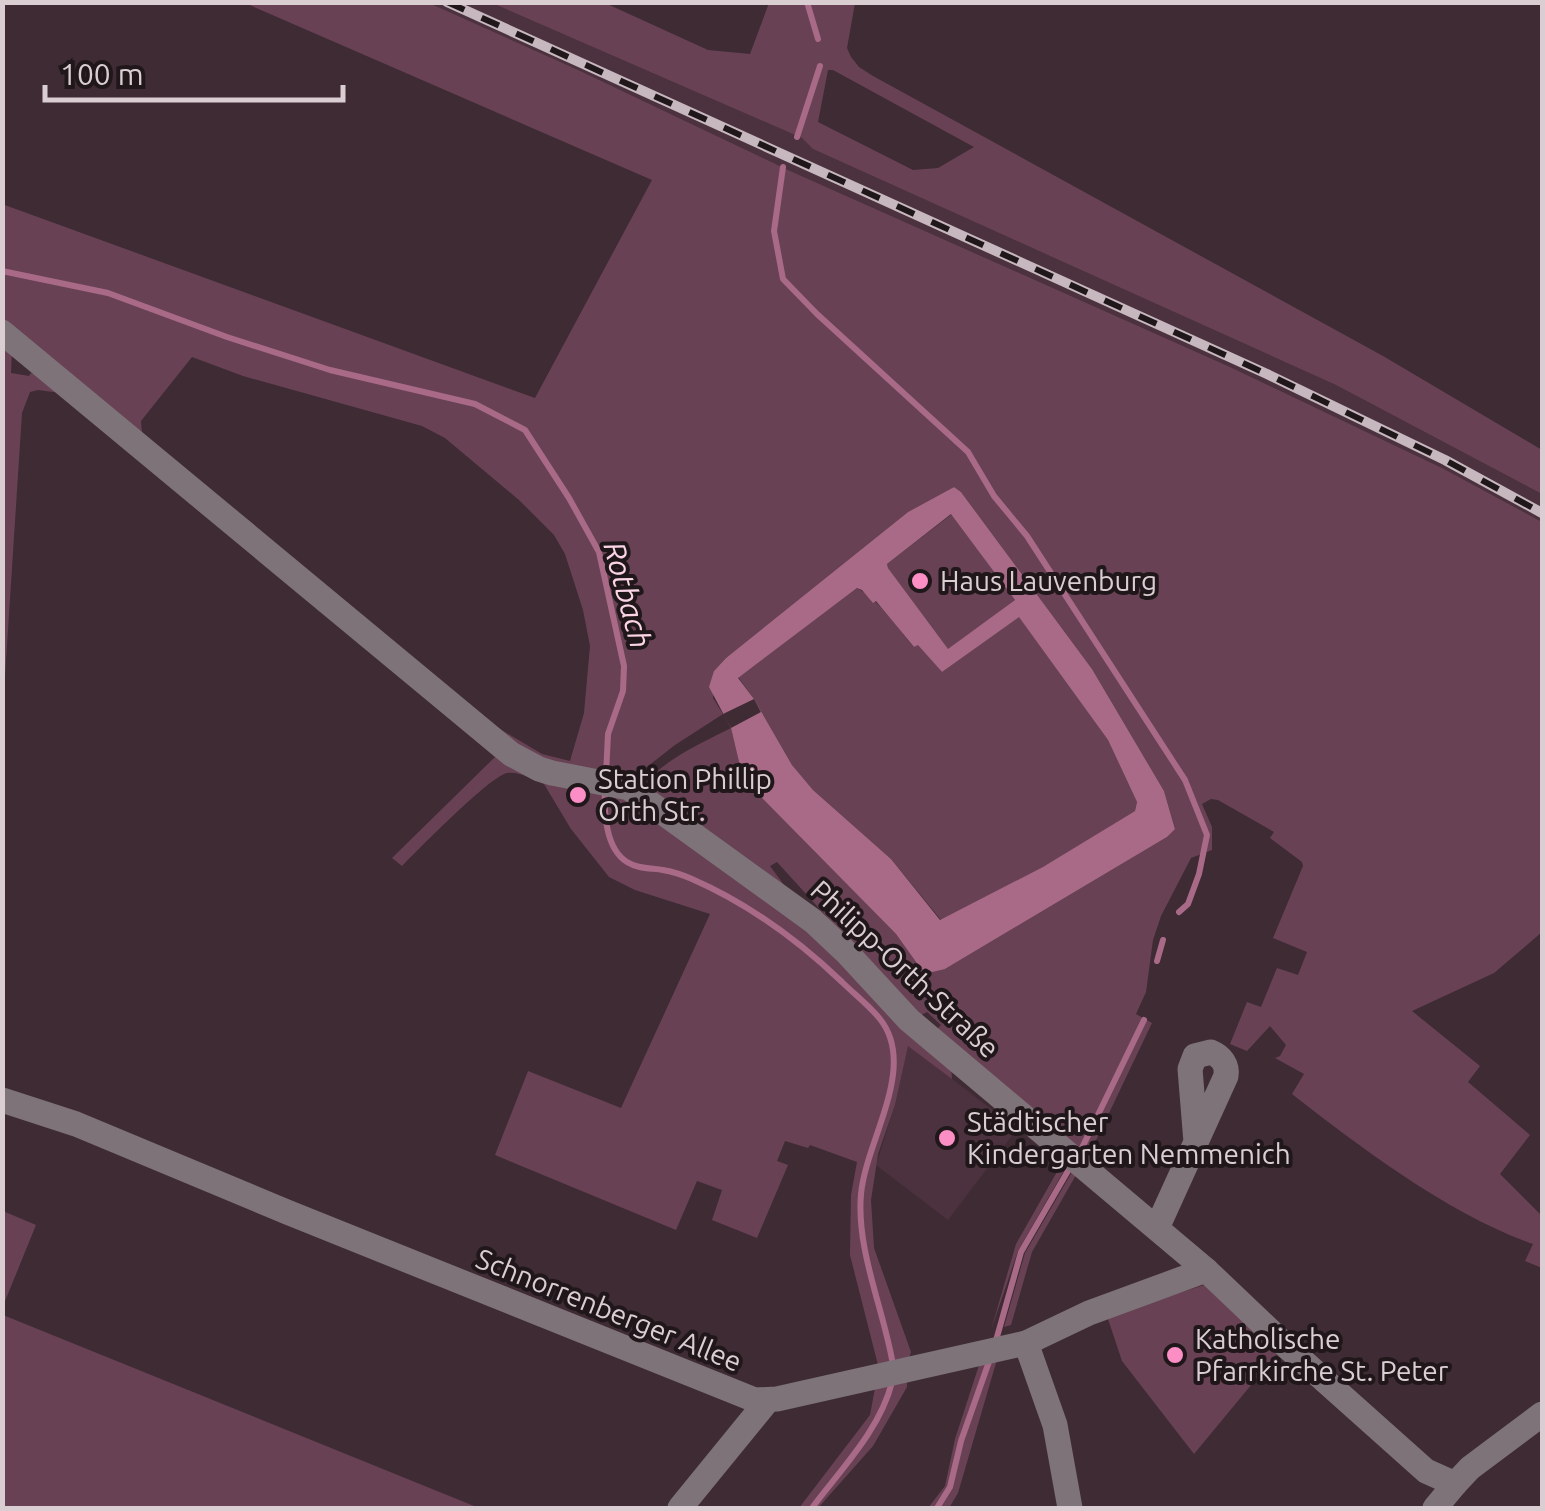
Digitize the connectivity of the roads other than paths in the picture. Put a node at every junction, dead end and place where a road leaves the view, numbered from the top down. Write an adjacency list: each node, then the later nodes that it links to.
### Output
1 (4, 332): 4 (street, Philipp-Orth-Straße)
2 (2, 1100): 7 (street, Schnorrenberger Allee)
3 (1196, 1142): 4 (street)
4 (1157, 1228): 5 (street, Philipp-Orth-Straße)
5 (1206, 1270): 6 (street, Schnorrenberger Allee); 9 (street, Philipp-Orth-Straße)
6 (1003, 1348): 7 (street, Schnorrenberger Allee); 11 (street)
7 (768, 1400): 10 (street)
8 (1542, 1414): 9 (street)
9 (1455, 1484): 12 (street)
10 (680, 1508)
11 (1070, 1508)
12 (1434, 1508)

